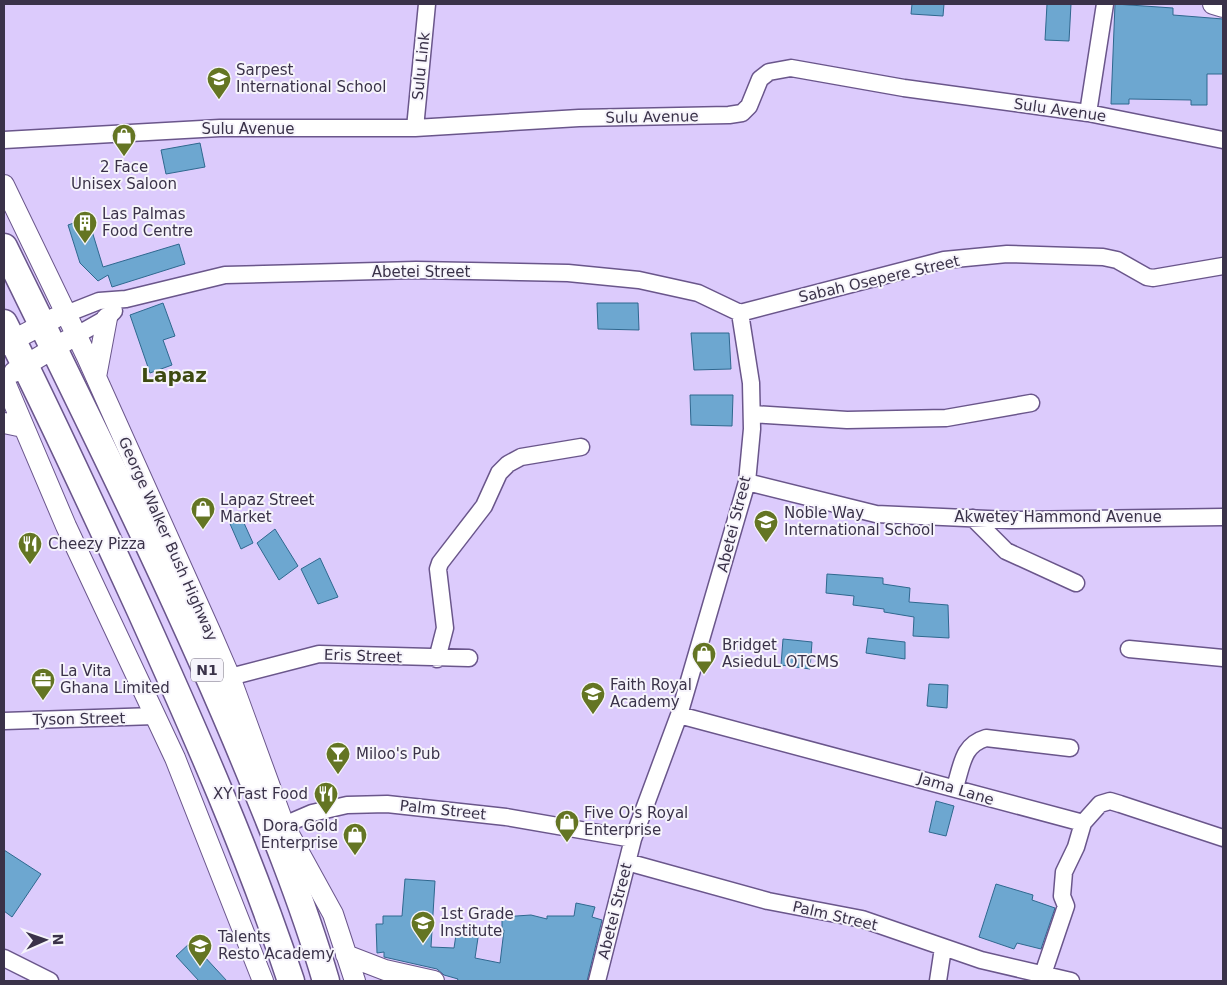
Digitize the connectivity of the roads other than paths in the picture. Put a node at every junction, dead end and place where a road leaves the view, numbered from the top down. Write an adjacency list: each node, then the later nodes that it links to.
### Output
1 (428, 4): 6 (street, Sulu Link)
2 (1104, 4): 5 (street)
3 (1213, 4): 4 (street)
4 (1223, 7)
5 (1088, 113): 6 (street, Sulu Avenue); 8 (street, Sulu Avenue)
6 (415, 128): 7 (street, Sulu Avenue)
7 (4, 140)
8 (1223, 140)
9 (4, 185): 16 (street, George Walker Bush Highway)
10 (4, 247): 13 (highway, George Walker Bush Highway / N1)
11 (1223, 266): 14 (street, Sabah Osepere Street)
12 (126, 299): 14 (street, Abetei Street); 15 (street); 16 (street, Abetei Street)
13 (30, 300): 16 (highway, George Walker Bush Highway / N1); 17 (highway)
14 (740, 313): 23 (street, Abetei Street)
15 (107, 318): 18 (street); 20 (street)
16 (54, 319): 17 (street); 18 (highway, George Walker Bush Highway / N1)
17 (6, 332): 19 (highway, N1)
18 (65, 351): 19 (highway); 20 (street, George Walker Bush Highway); 54 (highway, George Walker Bush Highway / N1)
19 (30, 374): 21 (street); 53 (highway, N1)
20 (96, 377): 35 (street, George Walker Bush Highway)
21 (4, 380): 25 (street)
22 (1031, 403): 23 (street)
23 (752, 414): 27 (street, Abetei Street)
24 (4, 423): 25 (street)
25 (24, 427): 37 (street)
26 (581, 447): 34 (street)
27 (747, 482): 29 (street, Akwetey Hammond Avenue); 36 (street, Abetei Street)
28 (1223, 516): 29 (street, Akwetey Hammond Avenue)
29 (973, 518): 30 (street)
30 (1076, 583)
31 (1129, 649): 33 (street)
32 (469, 658): 34 (street, Eris Street)
33 (1223, 658)
34 (437, 659): 35 (street, Eris Street)
35 (230, 678): 42 (street, George Walker Bush Highway)
36 (680, 715): 40 (street, Jama Lane); 44 (street, Abetei Street)
37 (155, 716): 38 (street, Tyson Street); 52 (street)
38 (4, 721)
39 (1070, 748): 40 (street)
40 (955, 787): 41 (street, Jama Lane)
41 (1083, 823): 43 (street); 49 (street)
42 (284, 826): 44 (street, Palm Street); 47 (street, George Walker Bush Highway)
43 (1223, 838)
44 (633, 839): 45 (street, Abetei Street)
45 (627, 862): 46 (street, Palm Street); 57 (street, Abetei Street)
46 (943, 948): 49 (street, Palm Street); 58 (street)
47 (346, 955): 50 (street); 55 (street, George Walker Bush Highway)
48 (4, 958): 51 (street)
49 (1042, 974): 59 (street, Palm Street)
50 (380, 976): 56 (street)
51 (50, 981)
52 (263, 981)
53 (291, 981)
54 (326, 981)
55 (355, 981)
56 (434, 981)
57 (597, 981)
58 (938, 981)
59 (1071, 981)

